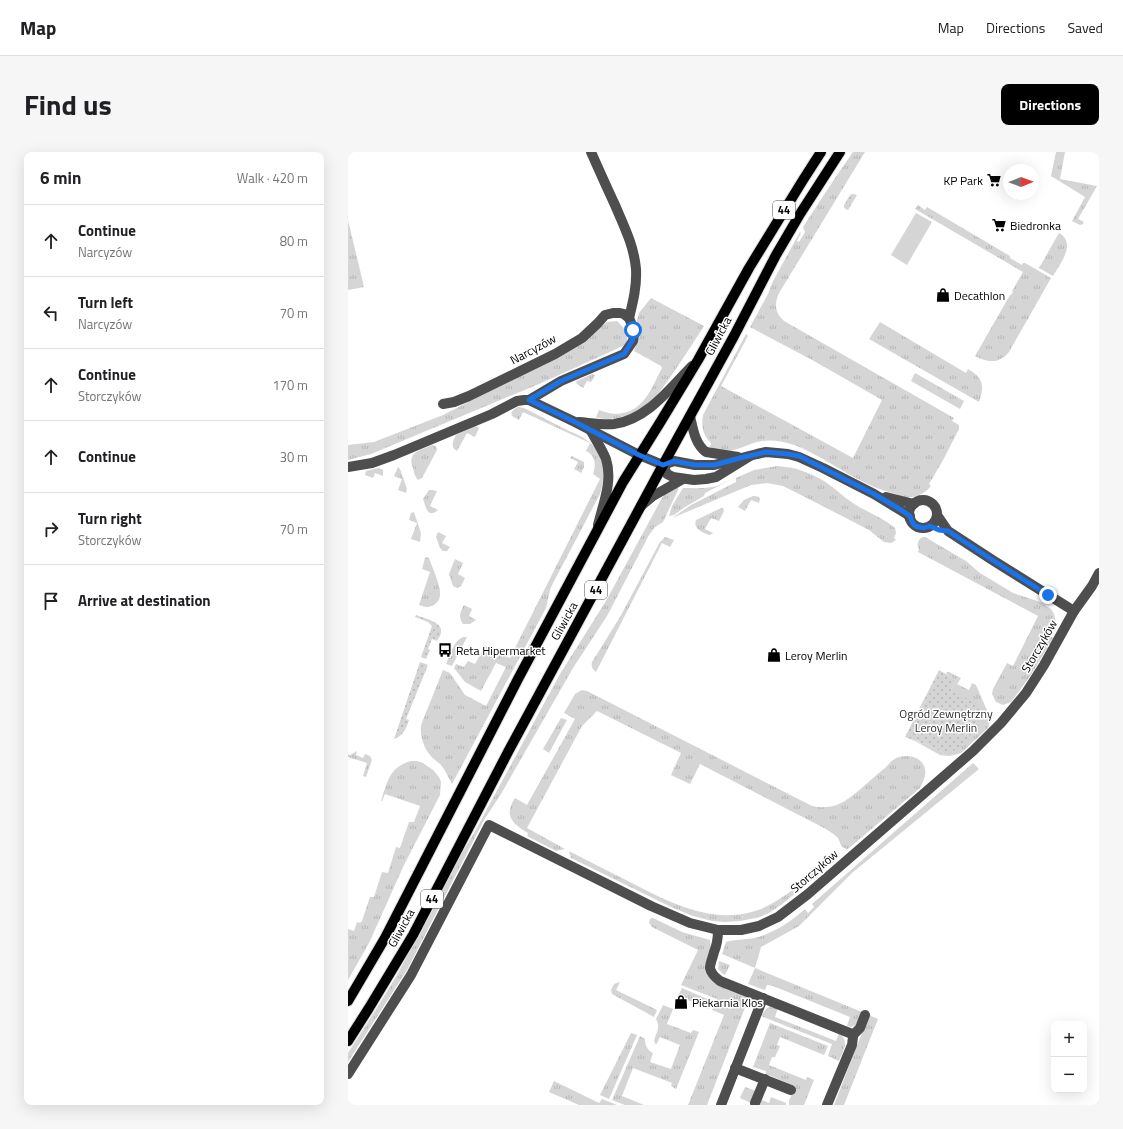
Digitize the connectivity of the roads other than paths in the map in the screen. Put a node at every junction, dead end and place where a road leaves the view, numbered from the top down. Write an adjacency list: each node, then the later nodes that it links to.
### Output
1 (591, 152): 4 (street)
2 (821, 152): 5 (main road, Gliwicka / 44)
3 (840, 152): 8 (main road, Gliwicka / 44)
4 (629, 318): 6 (street); 7 (street, Narcyzów)
5 (698, 360): 9 (street); 11 (main road, Gliwicka / 44)
6 (529, 400): 9 (street); 14 (street)
7 (443, 404)
8 (690, 416): 12 (street); 13 (main road, Gliwicka / 44)
9 (575, 422): 10 (street)
10 (590, 429): 11 (street); 22 (street)
11 (639, 455): 13 (street); 22 (main road, Gliwicka / 44)
12 (745, 457): 13 (street); 15 (street); 16 (street)
13 (663, 465): 15 (street); 18 (main road, Gliwicka / 44)
14 (348, 467)
15 (683, 479): 18 (street)
16 (874, 494): 17 (street); 20 (street)
17 (914, 504): 19 (street); 20 (street)
18 (641, 506): 31 (main road, Gliwicka / 44)
19 (937, 515): 21 (street); 23 (street)
20 (910, 516): 21 (street)
21 (930, 526): 23 (street)
22 (597, 530): 28 (main road, Gliwicka / 44)
23 (948, 531): 25 (street)
24 (1099, 573): 25 (street, Storczyków)
25 (1074, 611): 26 (street, Storczyków)
26 (718, 930): 27 (street); 33 (street, Storczyków)
27 (763, 998): 30 (street); 32 (street)
28 (348, 1001)
29 (865, 1015): 30 (street)
30 (852, 1035): 38 (street)
31 (348, 1041)
32 (735, 1068): 34 (street); 37 (street)
33 (348, 1074)
34 (765, 1079): 35 (street); 36 (street)
35 (791, 1090)
36 (754, 1102)
37 (721, 1105)
38 (827, 1105)

